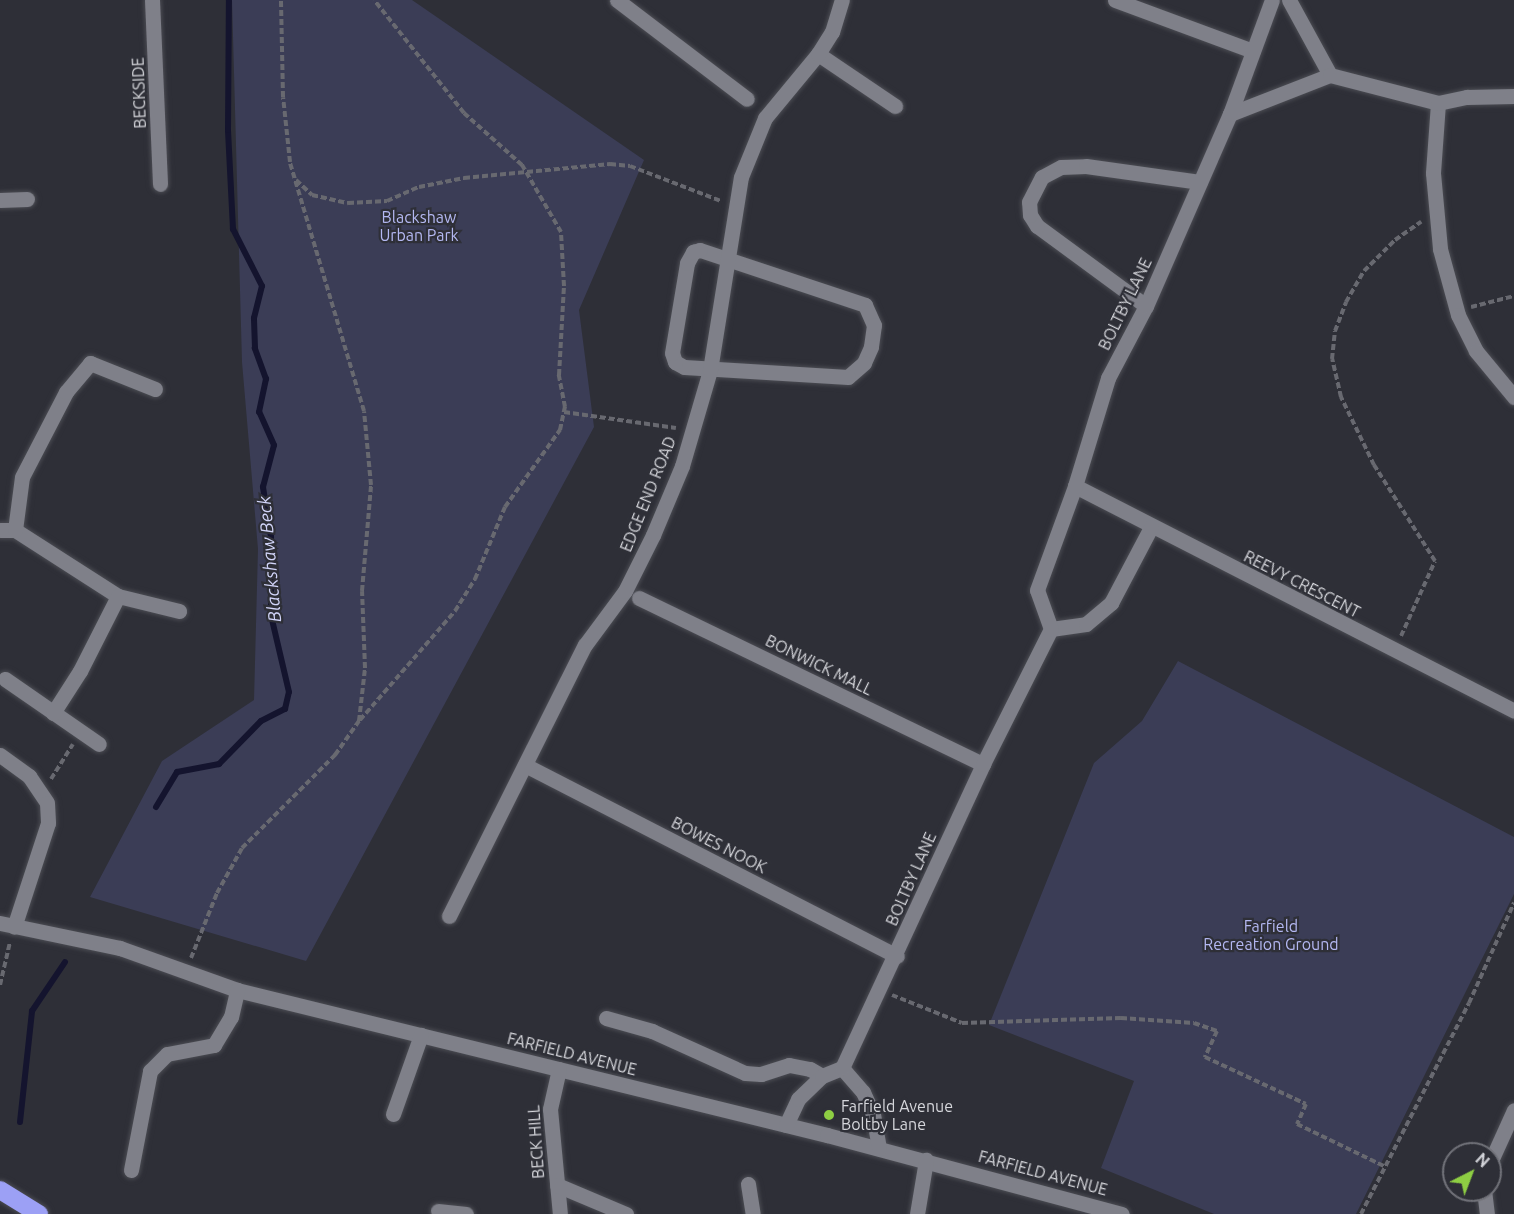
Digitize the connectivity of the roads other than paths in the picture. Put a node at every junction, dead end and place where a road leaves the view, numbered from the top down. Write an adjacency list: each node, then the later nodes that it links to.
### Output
1 (152, 0): 16 (street, BECKSIDE)
2 (617, 0): 11 (street)
3 (842, 0): 8 (street, EDGE END ROAD)
4 (1115, 0): 7 (street)
5 (1272, 0): 7 (street, BOLTBY LANE)
6 (1289, 0): 9 (street)
7 (1253, 51): 14 (street, BOLTBY LANE)
8 (818, 54): 13 (street); 19 (street, EDGE END ROAD)
9 (1330, 75): 12 (street); 14 (street)
10 (1514, 96): 12 (street)
11 (747, 99)
12 (1438, 103): 23 (street)
13 (896, 105)
14 (1230, 114): 15 (street, BOLTBY LANE)
15 (1200, 182): 20 (street, BOLTBY LANE); 20 (street)
16 (160, 184)
17 (0, 200): 18 (street)
18 (27, 200)
19 (729, 260): 21 (street, EDGE END ROAD); 21 (street); 21 (street)
20 (1146, 306): 24 (street, BOLTBY LANE)
21 (710, 370): 37 (street, EDGE END ROAD)
22 (155, 389): 26 (street)
23 (1514, 397)
24 (1075, 486): 25 (street, REEVY CRESCENT); 30 (street, BOLTBY LANE)
25 (1151, 527): 30 (street); 32 (street, REEVY CRESCENT)
26 (8, 530): 27 (street)
27 (118, 596): 29 (street); 33 (street)
28 (639, 598): 36 (street, BONWICK MALL)
29 (179, 611)
30 (1052, 629): 36 (street, BOLTBY LANE)
31 (4, 679): 33 (street)
32 (1514, 711)
33 (53, 713): 34 (street)
34 (99, 744)
35 (0, 755): 39 (street)
36 (983, 764): 40 (street, BOLTBY LANE)
37 (525, 765): 38 (street, EDGE END ROAD); 40 (street, BOWES NOOK)
38 (449, 916)
39 (7, 925): 41 (street, FARFIELD AVENUE)
40 (897, 956): 44 (street, BOLTBY LANE)
41 (237, 990): 43 (street, FARFIELD AVENUE); 53 (street)
42 (606, 1018): 46 (street)
43 (421, 1035): 45 (street, FARFIELD AVENUE); 48 (street)
44 (842, 1068): 46 (street); 51 (street)
45 (559, 1069): 49 (street, FARFIELD AVENUE); 55 (street, BECK HILL)
46 (822, 1076): 49 (street)
47 (1514, 1110): 50 (street)
48 (393, 1114)
49 (786, 1125): 51 (street, FARFIELD AVENUE)
50 (1500, 1142)
51 (879, 1148): 52 (street, FARFIELD AVENUE)
52 (926, 1160): 63 (street); 64 (street, FARFIELD AVENUE)
53 (131, 1170)
54 (748, 1184): 62 (street)
55 (557, 1185): 60 (street, BECK HILL); 61 (street)
56 (0, 1190): 58 (highway)
57 (438, 1211): 59 (street)
58 (39, 1214)
59 (466, 1214)
60 (560, 1214)
61 (626, 1214)
62 (753, 1214)
63 (918, 1214)
64 (1122, 1214)

